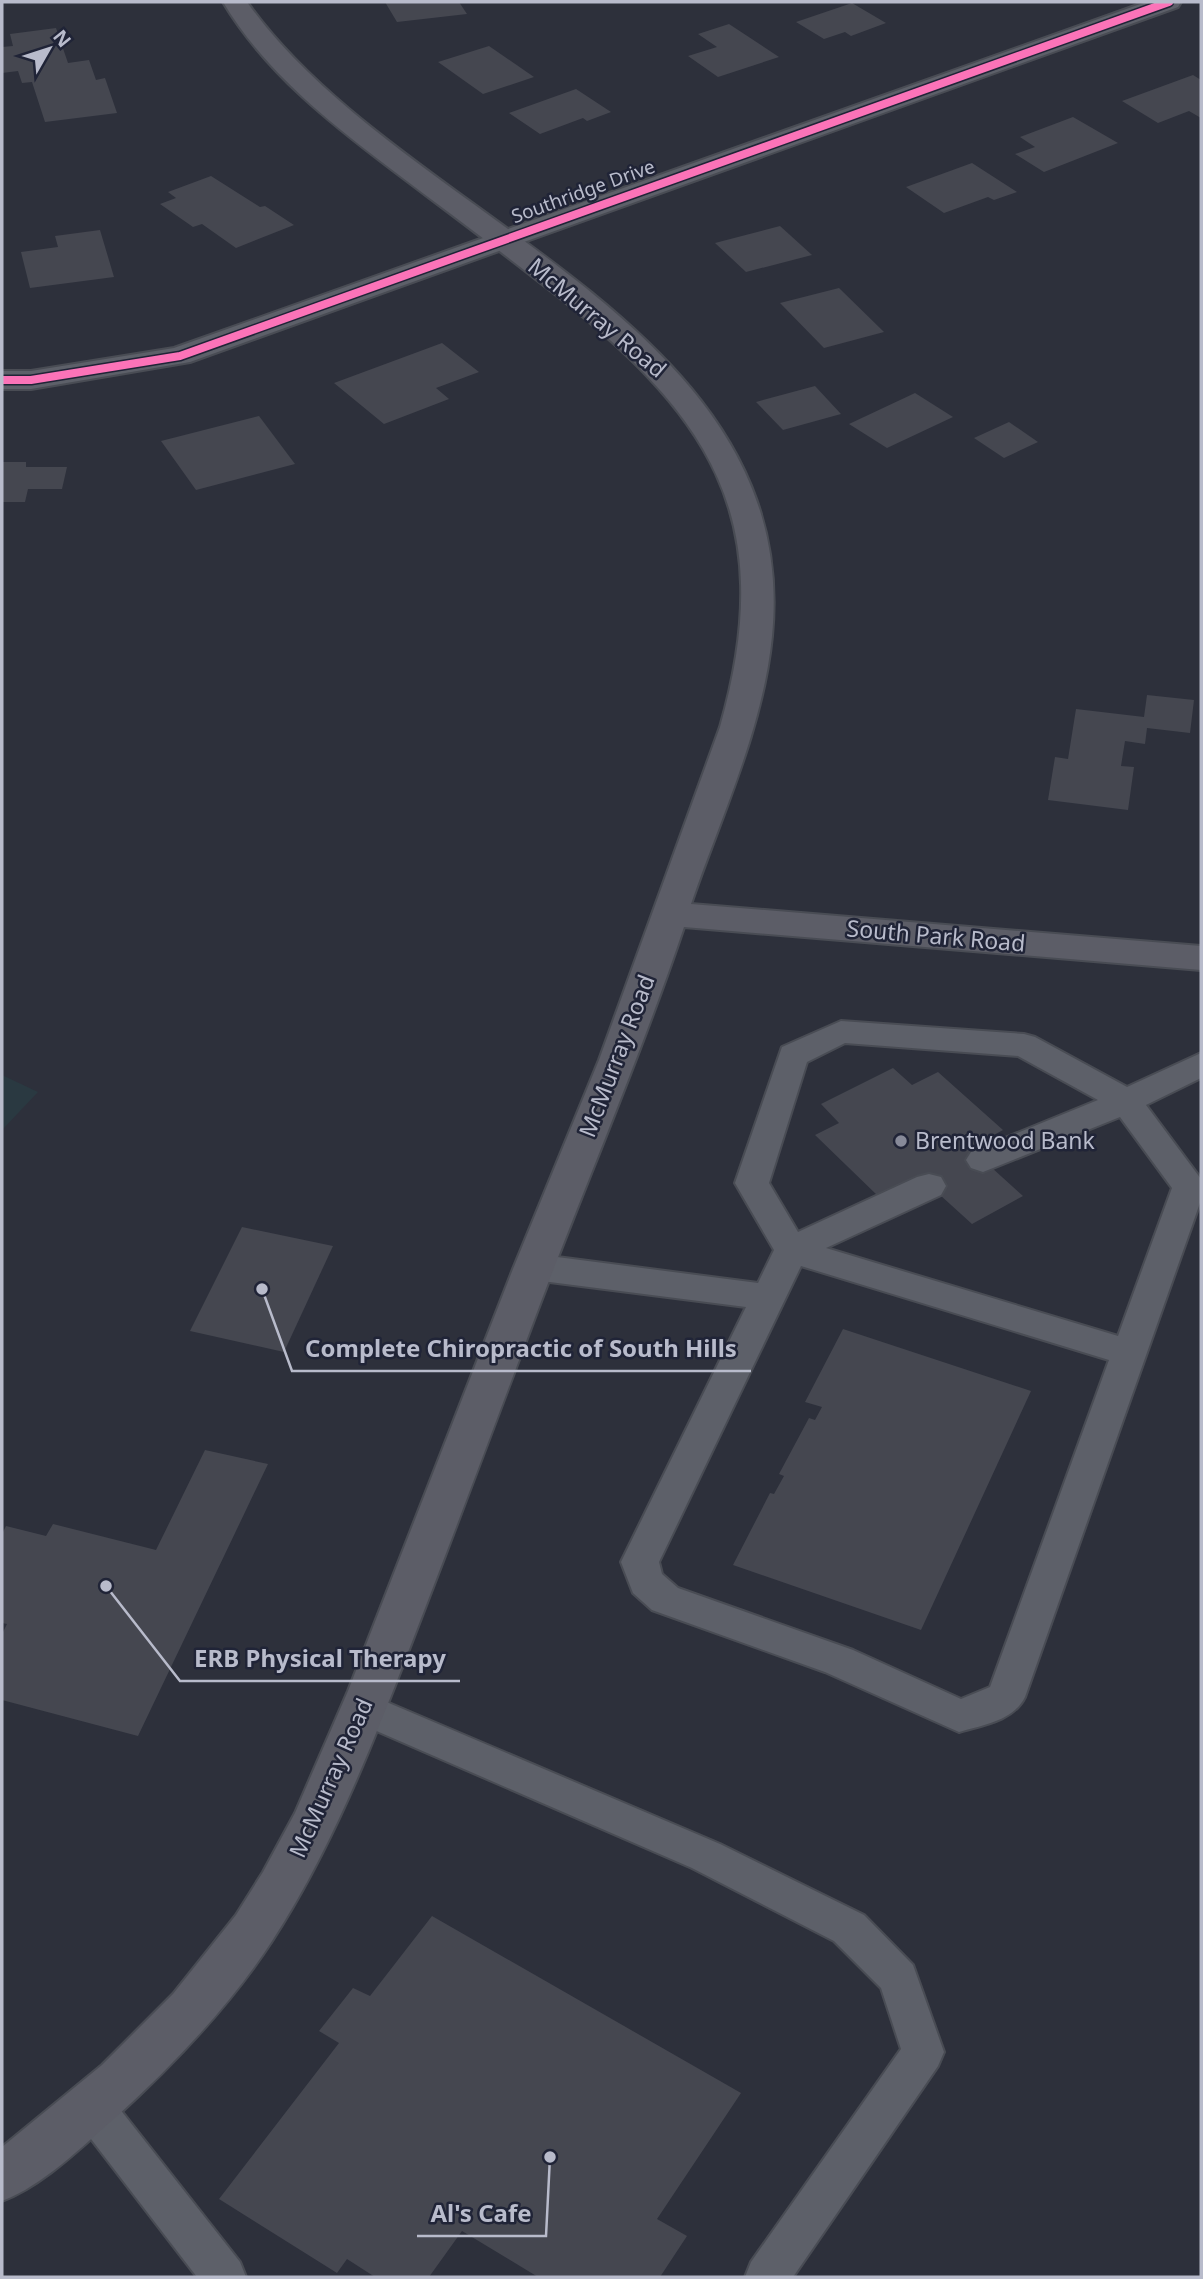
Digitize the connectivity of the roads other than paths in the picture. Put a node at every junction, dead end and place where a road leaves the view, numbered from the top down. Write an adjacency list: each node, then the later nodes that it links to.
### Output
1 (234, 2): 3 (main road, McMurray Road)
2 (1168, 2): 3 (street, Southridge Drive)
3 (502, 239): 4 (street, Southridge Drive); 5 (main road, McMurray Road)
4 (2, 380)
5 (670, 914): 6 (main road, South Park Road); 12 (main road, McMurray Road)
6 (1201, 958)
7 (1201, 1064): 8 (lane)
8 (1126, 1101): 9 (lane); 11 (lane); 14 (lane)
9 (983, 1160)
10 (929, 1186): 11 (lane)
11 (791, 1250): 13 (lane); 14 (lane)
12 (534, 1267): 13 (lane); 15 (main road, McMurray Road)
13 (768, 1297): 14 (lane)
14 (1130, 1353)
15 (363, 1708): 16 (main road, McMurray Road); 19 (lane)
16 (93, 2108): 17 (main road, McMurray Road); 18 (lane)
17 (2, 2177)
18 (225, 2277)
19 (767, 2277)

